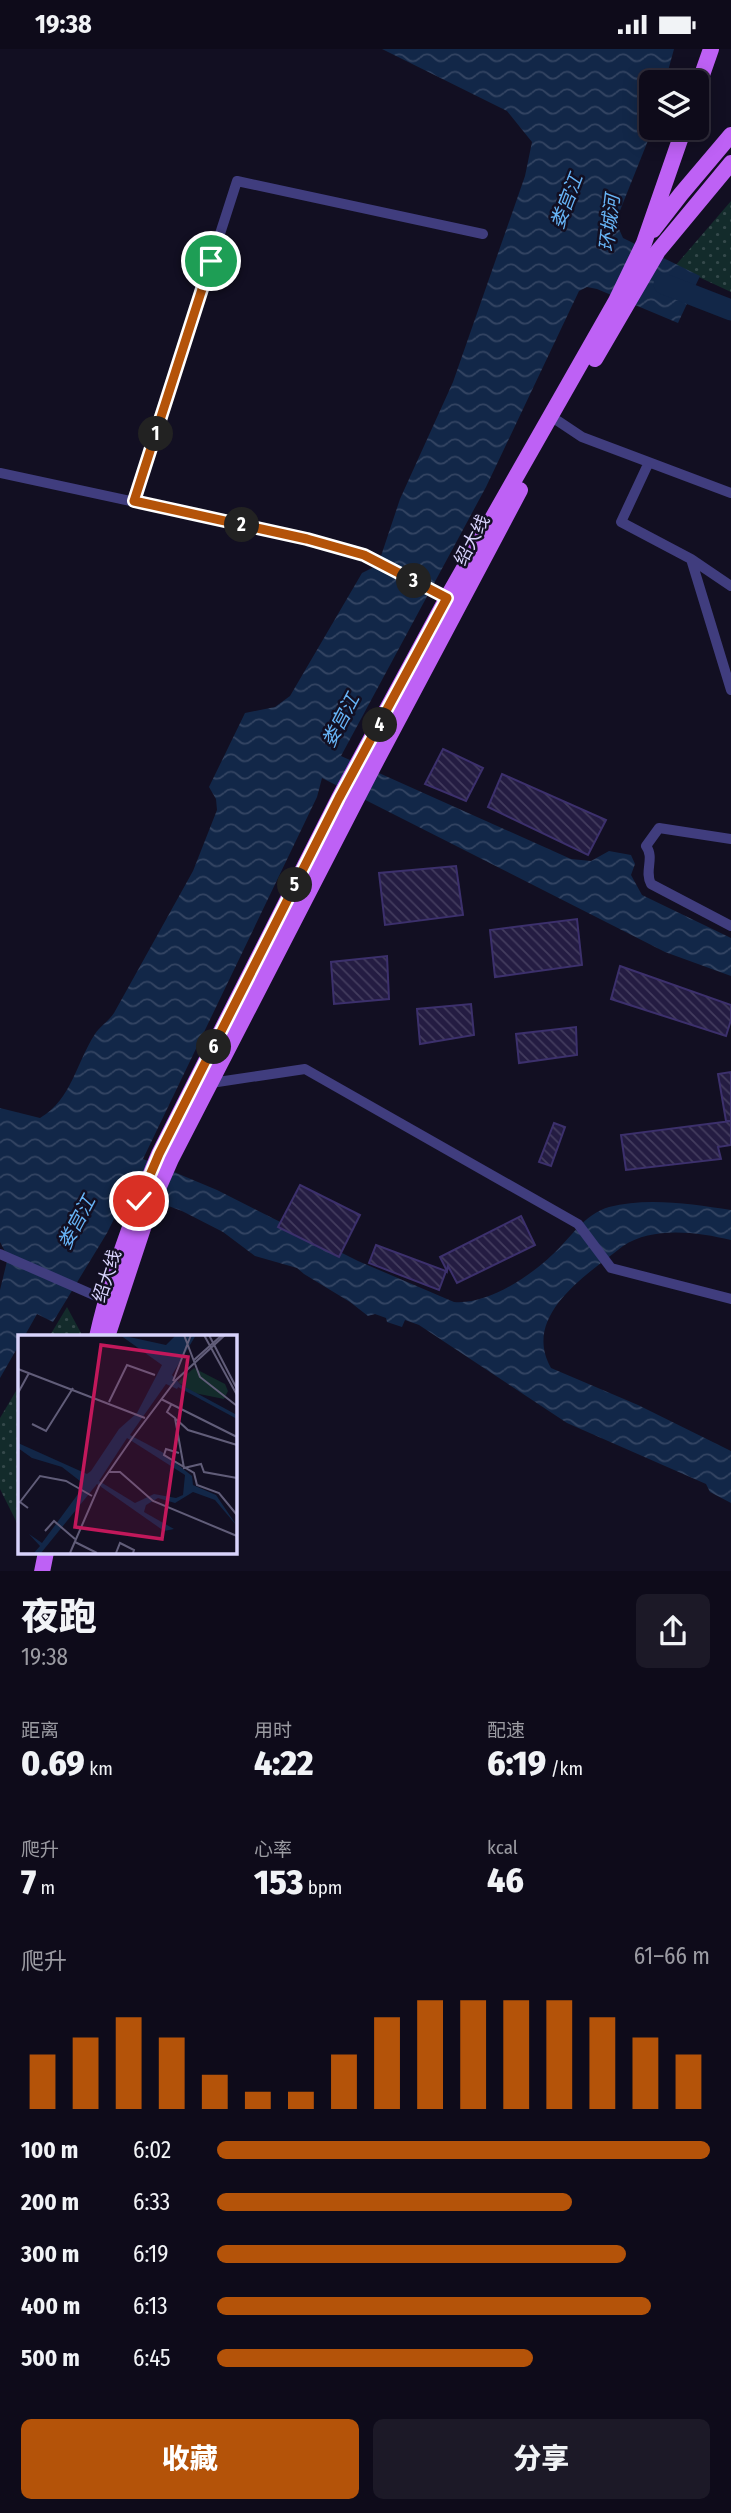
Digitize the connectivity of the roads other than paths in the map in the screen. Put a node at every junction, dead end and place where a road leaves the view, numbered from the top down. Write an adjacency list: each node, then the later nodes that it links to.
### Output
1 (711, 50): 2 (main road)
2 (704, 70)
3 (731, 135): 7 (main road)
4 (681, 140): 7 (main road)
5 (731, 163): 7 (main road, 绍大线)
6 (483, 234): 13 (street)
7 (651, 247): 8 (main road, 绍大线)
8 (622, 304): 9 (main road, 绍大线); 16 (main road, 绍大线)
9 (558, 421): 10 (street); 18 (main road, 绍大线)
10 (649, 462): 12 (street); 14 (street)
11 (0, 473): 13 (street)
12 (731, 493)
13 (134, 501): 16 (street)
14 (691, 559): 15 (street); 17 (street)
15 (731, 586)
16 (447, 598): 18 (main road, 绍大线)
17 (731, 690)
18 (367, 764): 21 (main road, 绍大线); 22 (main road, 绍大线)
19 (731, 839): 20 (street)
20 (731, 926)
21 (211, 1083): 22 (main road, 绍大线); 25 (street)
22 (165, 1157): 23 (main road, 绍大线)
23 (144, 1204): 26 (main road, 绍大线); 28 (main road, 绍大线)
24 (0, 1254): 26 (street)
25 (731, 1299)
26 (105, 1300): 27 (main road, 绍大线)
27 (97, 1335)
28 (108, 1335)

